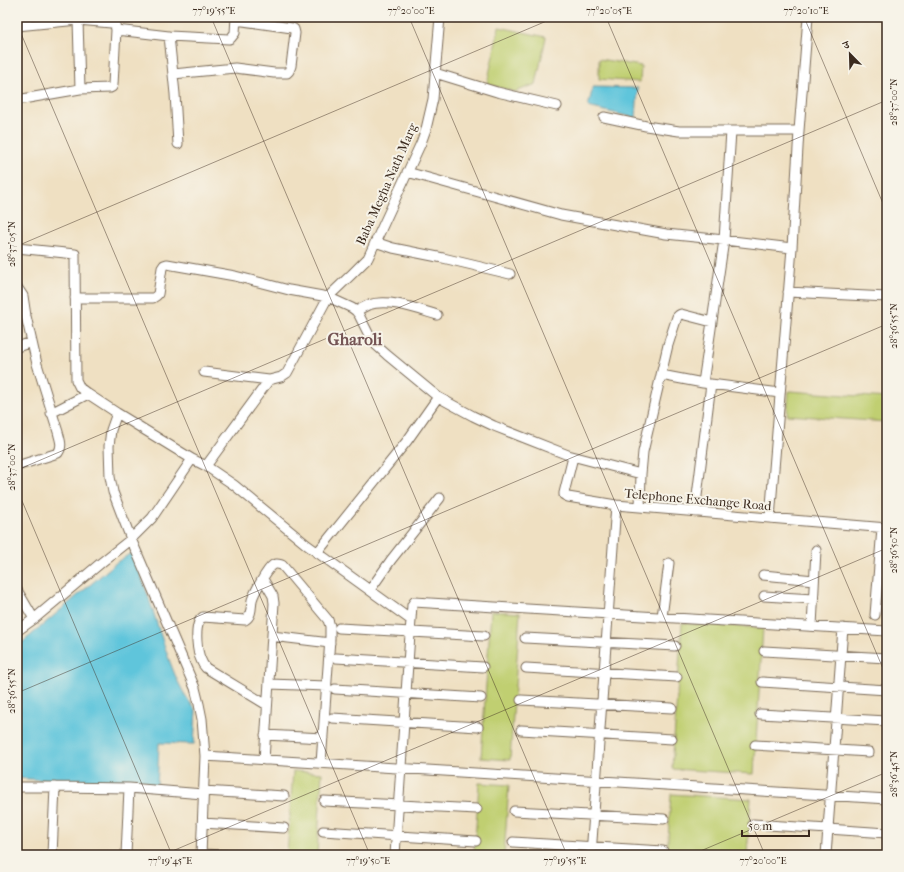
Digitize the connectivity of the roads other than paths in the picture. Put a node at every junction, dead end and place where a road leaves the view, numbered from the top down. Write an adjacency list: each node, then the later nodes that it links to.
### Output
1 (440, 17): 8 (street, Baba Megha Nath Marg)
2 (808, 17): 15 (street)
3 (236, 19): 7 (street); 9 (street)
4 (78, 20): 5 (street); 6 (street); 10 (street)
5 (17, 26)
6 (116, 30): 7 (street); 10 (street)
7 (169, 36): 9 (street)
8 (435, 73): 12 (street); 17 (street, Baba Megha Nath Marg)
9 (173, 74): 16 (street)
10 (80, 89): 11 (street)
11 (17, 100)
12 (557, 106)
13 (604, 116): 14 (street)
14 (731, 131): 15 (street); 18 (street)
15 (799, 132): 21 (street)
16 (178, 144)
17 (407, 172): 18 (street); 19 (street, Baba Megha Nath Marg)
18 (724, 240): 21 (street); 31 (street)
19 (376, 242): 22 (street); 25 (street, Baba Megha Nath Marg)
20 (17, 248): 28 (street)
21 (792, 248): 24 (street)
22 (510, 274)
23 (17, 287): 27 (street)
24 (788, 292): 26 (street); 38 (street)
25 (328, 297): 28 (street); 29 (street); 36 (street, Baba Megha Nath Marg)
26 (887, 297)
27 (20, 298): 32 (street)
28 (75, 298): 39 (street)
29 (356, 311): 30 (street); 40 (street)
30 (437, 315)
31 (712, 322): 35 (street); 37 (street)
32 (32, 342): 33 (street); 41 (street)
33 (17, 347)
34 (204, 372): 36 (street)
35 (661, 375): 37 (street); 47 (street)
36 (269, 380): 46 (street)
37 (707, 383): 38 (street); 51 (street)
38 (780, 393): 52 (street)
39 (88, 394): 41 (street); 42 (street)
40 (438, 397): 43 (street); 56 (street)
41 (51, 413): 45 (street)
42 (117, 413): 44 (street); 54 (street)
43 (573, 457): 47 (street); 49 (street)
44 (192, 459): 46 (street); 54 (street)
45 (17, 466)
46 (206, 466): 56 (street)
47 (641, 474): 50 (street)
48 (440, 498): 62 (street)
49 (616, 505): 50 (street, Telephone Exchange Road); 65 (street, Telephone Exchange Road)
50 (640, 507): 51 (street, Telephone Exchange Road)
51 (695, 512): 52 (street, Telephone Exchange Road)
52 (770, 518): 53 (street, Telephone Exchange Road)
53 (884, 528): 66 (street)
54 (131, 540): 68 (street); 116 (street)
55 (816, 550): 60 (street)
56 (318, 553): 62 (street)
57 (669, 563): 67 (street)
58 (763, 575): 60 (street)
59 (262, 579): 76 (street); 80 (street); 100 (street)
60 (814, 580): 64 (street)
61 (17, 590): 68 (street)
62 (370, 590): 69 (street)
63 (764, 596): 64 (street)
64 (813, 598): 70 (street)
65 (608, 614): 67 (street); 69 (street); 79 (street, Telephone Exchange Road)
66 (875, 615)
67 (662, 617): 70 (street)
68 (34, 619): 73 (street)
69 (411, 620): 75 (street)
70 (812, 626): 72 (street)
71 (339, 628): 75 (street)
72 (843, 628): 74 (street); 83 (street)
73 (17, 630)
74 (887, 631)
75 (410, 632): 77 (street); 86 (street)
76 (272, 636): 80 (street); 92 (street)
77 (484, 636)
78 (525, 638): 79 (street)
79 (606, 642): 81 (street); 89 (street, Telephone Exchange Road)
80 (330, 643): 94 (street)
81 (675, 646)
82 (764, 651): 83 (street)
83 (841, 656): 85 (street); 93 (street)
84 (336, 658): 86 (street)
85 (887, 658)
86 (408, 662): 87 (street); 96 (street)
87 (483, 667)
88 (526, 668): 89 (street)
89 (604, 673): 90 (street); 99 (street, Telephone Exchange Road)
90 (677, 677)
91 (762, 682): 93 (street)
92 (269, 684): 94 (street); 100 (street)
93 (839, 687): 95 (street); 104 (street)
94 (331, 688): 96 (street); 111 (street)
95 (887, 690)
96 (406, 693): 97 (street); 106 (street)
97 (481, 698)
98 (521, 700): 99 (street)
99 (602, 704): 101 (street); 109 (street, Telephone Exchange Road)
100 (267, 705): 110 (street)
101 (672, 708)
102 (760, 714): 104 (street)
103 (332, 718): 106 (street)
104 (836, 719): 105 (street); 114 (street)
105 (887, 721)
106 (404, 723): 107 (street); 119 (street)
107 (478, 727)
108 (521, 730): 109 (street)
109 (600, 734): 112 (street); 120 (street, Telephone Exchange Road)
110 (265, 735): 111 (street); 117 (street)
111 (323, 738): 118 (street)
112 (672, 739)
113 (754, 745): 114 (street)
114 (834, 750): 115 (street); 125 (street)
115 (869, 752)
116 (204, 756): 117 (street); 124 (street)
117 (264, 760): 118 (street)
118 (321, 763): 119 (street)
119 (401, 768): 120 (street); 129 (street)
120 (596, 781): 125 (street); 132 (street, Telephone Exchange Road)
121 (17, 787): 122 (street)
122 (55, 787): 123 (street); 146 (street)
123 (129, 788): 124 (street); 147 (street)
124 (203, 793): 126 (street); 134 (street)
125 (830, 795): 127 (street); 137 (street)
126 (284, 796)
127 (887, 799)
128 (324, 801): 129 (street)
129 (398, 805): 130 (street); 140 (street)
130 (477, 809)
131 (514, 811): 132 (street)
132 (594, 816): 133 (street); 143 (street, Telephone Exchange Road)
133 (664, 820)
134 (202, 823): 136 (street); 145 (street)
135 (753, 824): 137 (street)
136 (284, 828)
137 (828, 829): 139 (street); 150 (street)
138 (323, 831): 140 (street)
139 (887, 833)
140 (396, 836): 141 (street); 149 (street)
141 (476, 841)
142 (513, 842): 143 (street)
143 (591, 851): 144 (street)
144 (663, 852)
145 (201, 854): 148 (street)
146 (52, 855)
147 (126, 855)
148 (226, 855)
149 (395, 855)
150 (826, 855)

